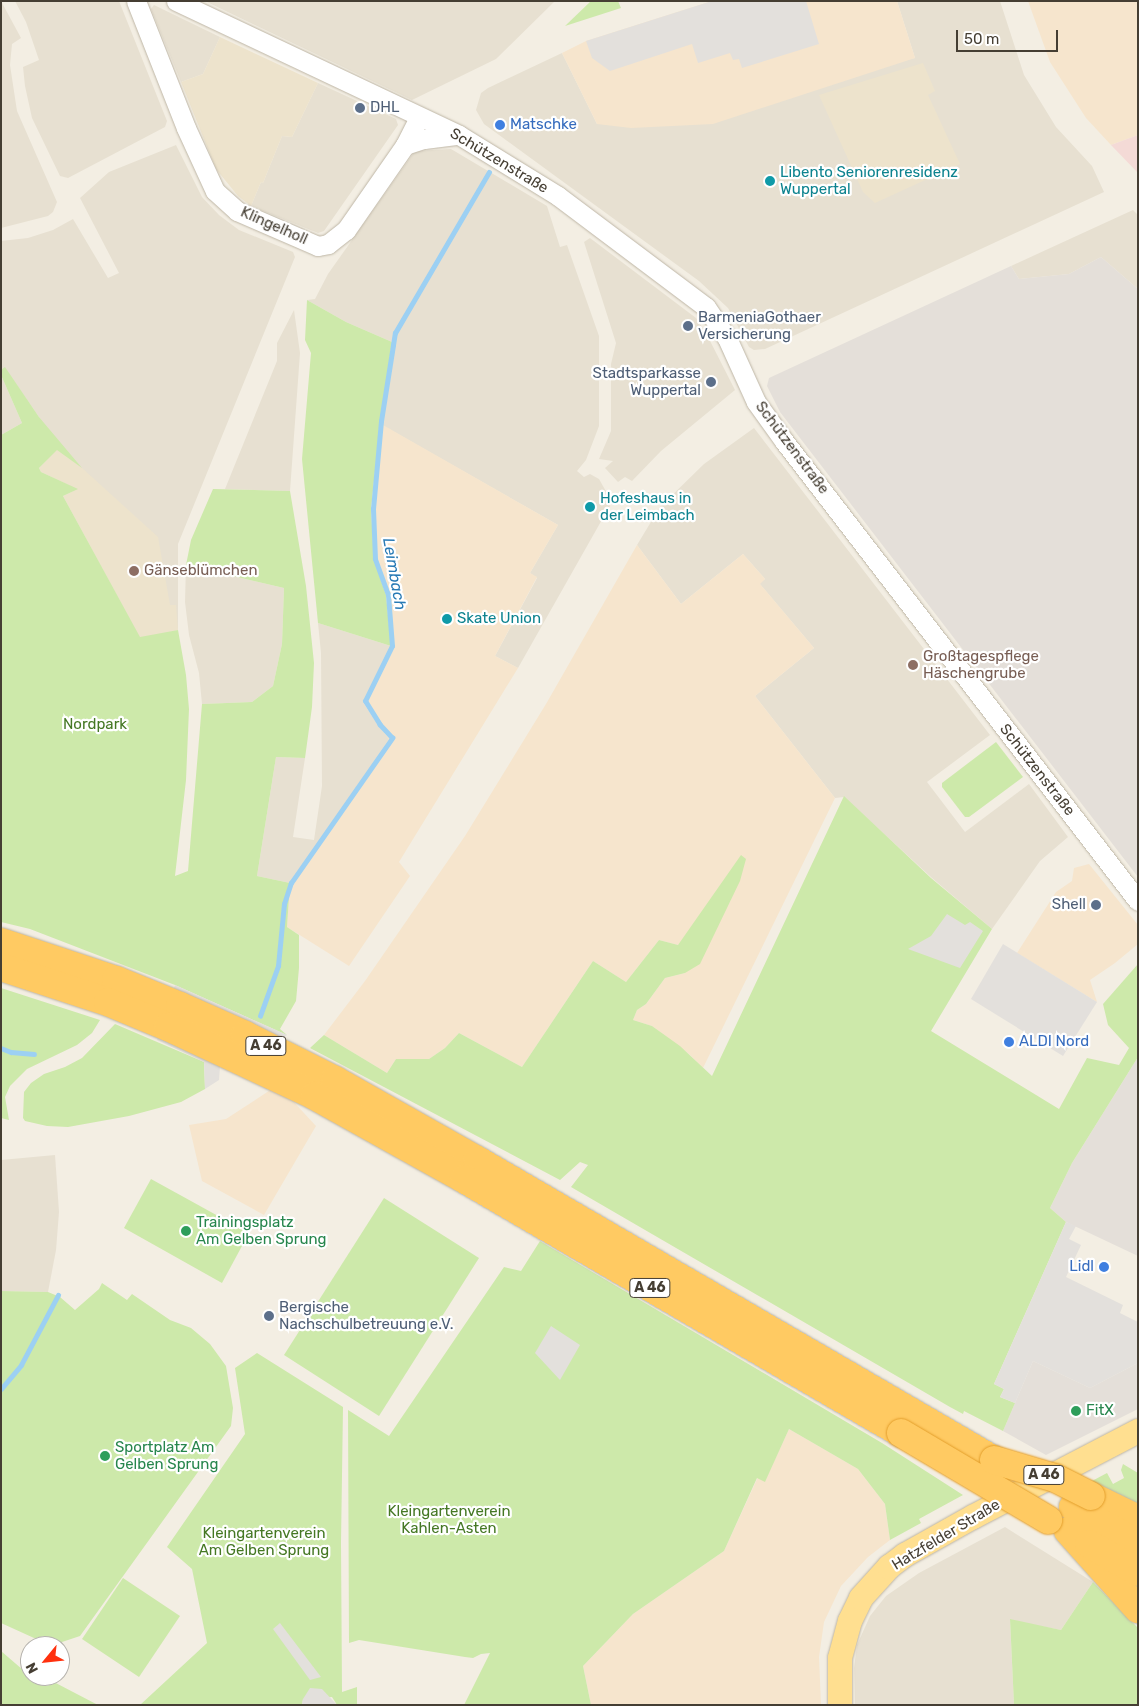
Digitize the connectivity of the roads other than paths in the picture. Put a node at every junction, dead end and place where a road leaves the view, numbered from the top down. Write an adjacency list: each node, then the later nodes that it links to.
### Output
1 (136, 1): 5 (street, Klingelholl)
2 (176, 1): 3 (street, Schützenstraße)
3 (419, 118): 4 (street, Schützenstraße); 5 (street, Klingelholl)
4 (460, 135): 5 (street); 6 (street, Schützenstraße)
5 (405, 145)
6 (1138, 901)
7 (1, 942): 9 (highway, A 46)
8 (1, 967): 9 (highway, A 46)
9 (112, 991): 10 (highway, A 46)
10 (406, 1132): 12 (highway, A 46, bridge); 12 (highway, A 46, bridge)
11 (1138, 1431): 17 (main road, Hatzfelder Straße)
12 (1070, 1514): 13 (highway); 14 (highway, A 46); 15 (highway, A 46); 16 (highway)
13 (1138, 1519)
14 (1138, 1544)
15 (1138, 1572)
16 (1138, 1608)
17 (840, 1705)

